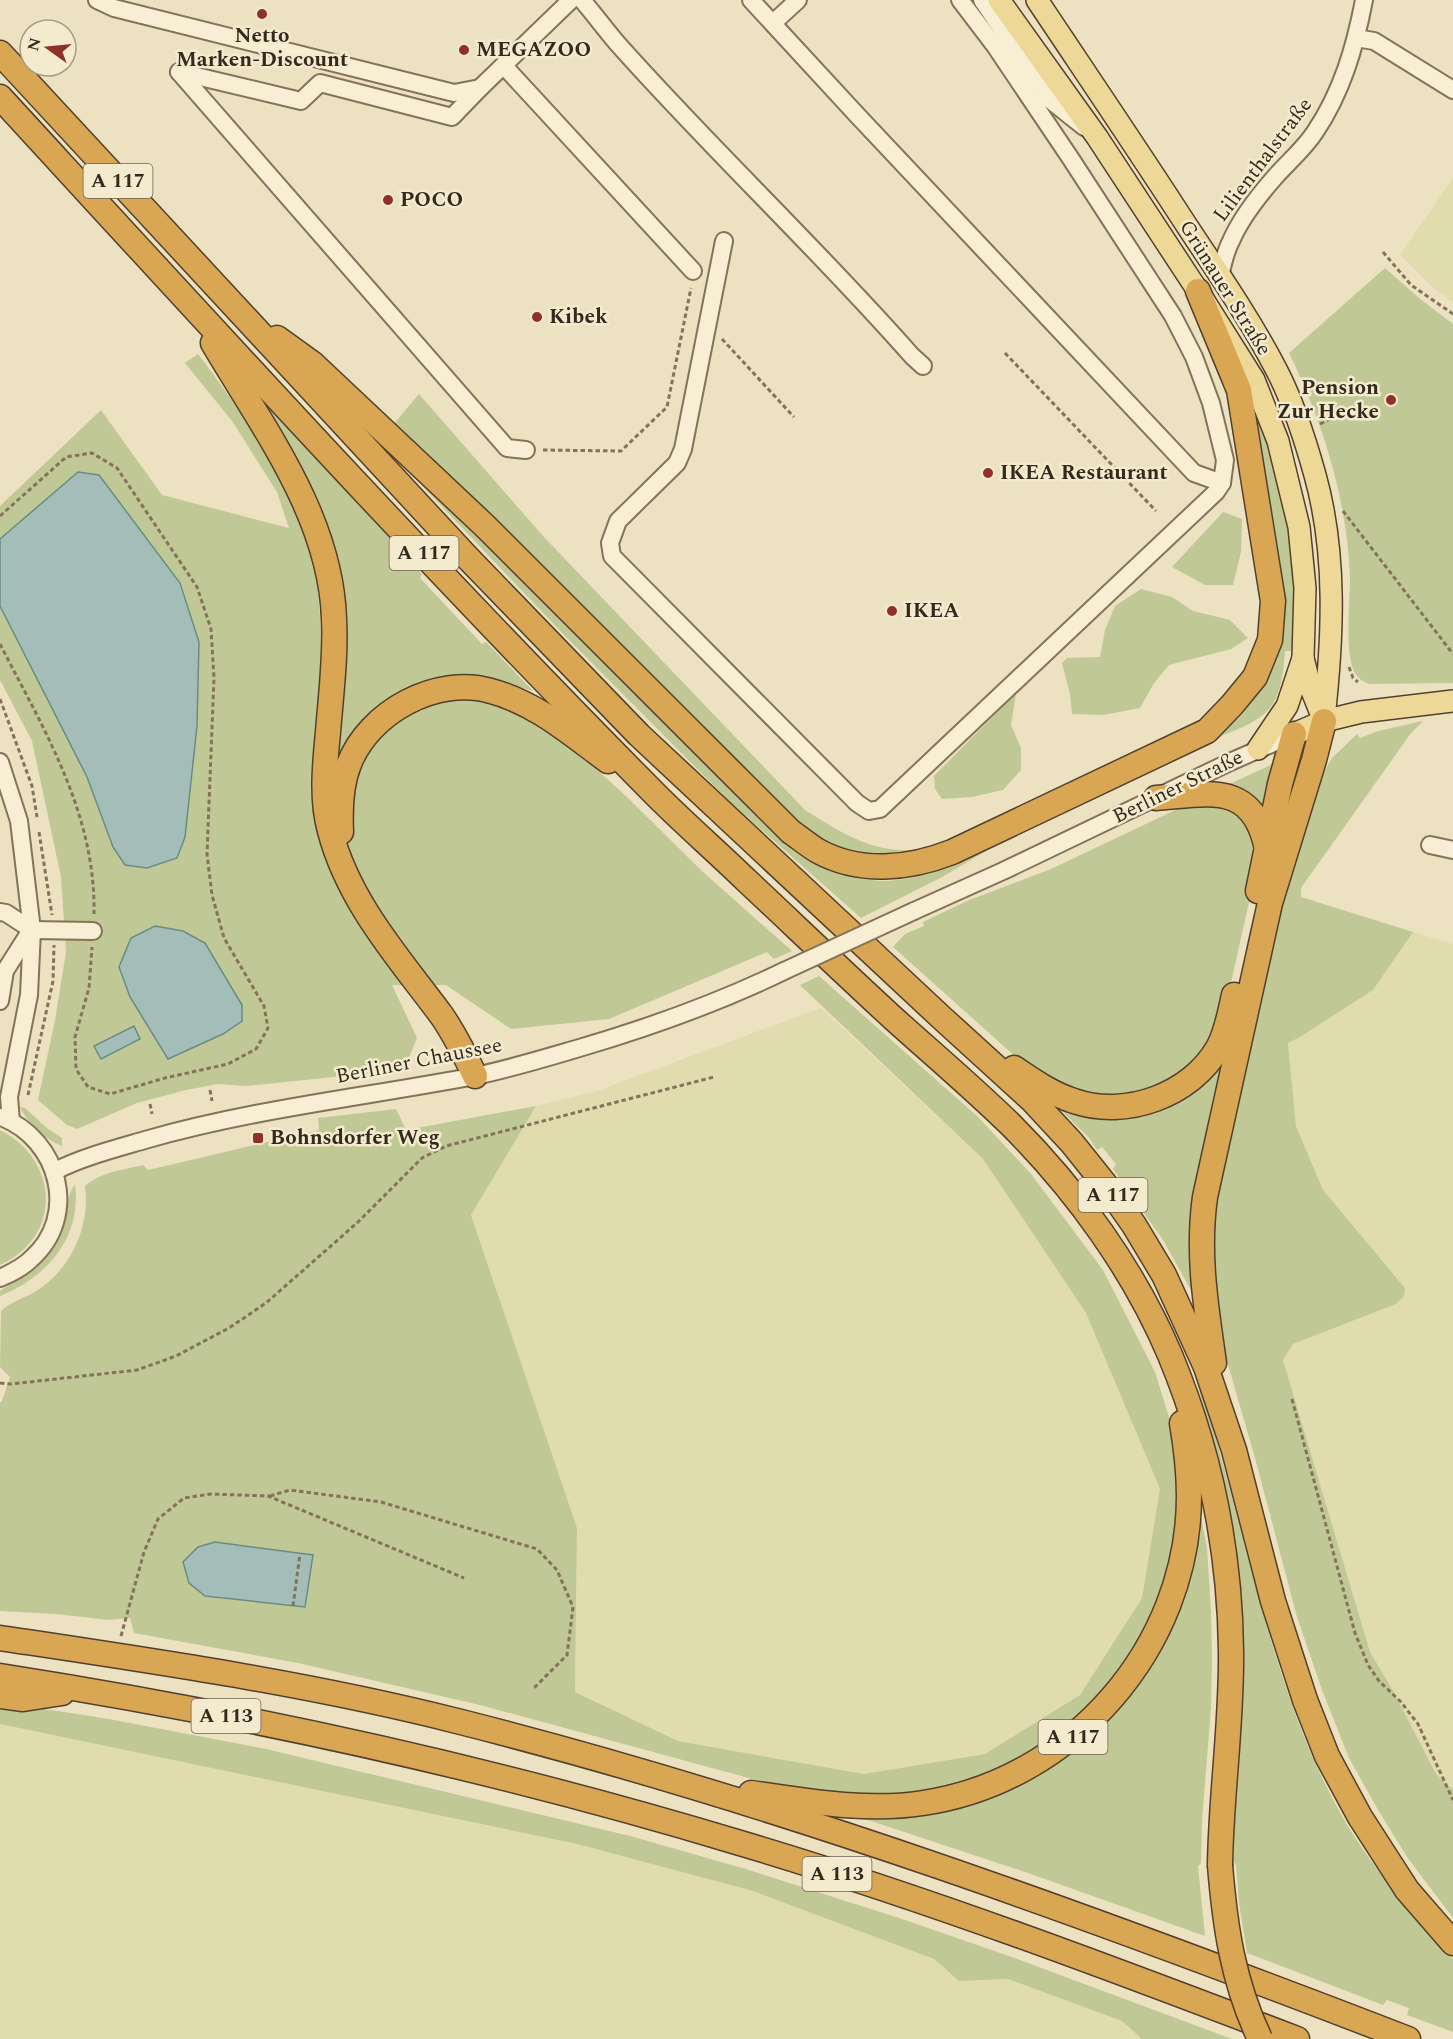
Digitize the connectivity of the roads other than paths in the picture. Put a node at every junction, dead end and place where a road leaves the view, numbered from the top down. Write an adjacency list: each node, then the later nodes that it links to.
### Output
1 (97, 0): 14 (street)
2 (579, 0): 13 (street); 24 (street)
3 (751, 0): 10 (street)
4 (798, 0): 10 (street)
5 (960, 0): 26 (street)
6 (982, 0): 17 (street)
7 (999, 0): 17 (main road, Grünauer Straße)
8 (1037, 0): 20 (main road, Grünauer Straße)
9 (1364, 0): 11 (street, Lilienthalstraße)
10 (773, 23): 26 (street)
11 (1356, 38): 15 (street); 20 (street, Lilienthalstraße)
12 (0, 53): 23 (highway, A 117)
13 (504, 66): 14 (street); 19 (street)
14 (480, 88): 25 (street)
15 (1453, 90)
16 (0, 97): 22 (highway, A 117)
17 (1097, 137): 21 (main road, Grünauer Straße)
18 (724, 241): 26 (street)
19 (693, 271)
20 (1220, 276): 29 (main road, Grünauer Straße)
21 (1198, 291): 23 (highway); 27 (main road, Grünauer Straße)
22 (191, 305): 33 (highway, A 117); 38 (highway)
23 (236, 309): 44 (highway, A 117)
24 (923, 366)
25 (526, 450)
26 (1222, 483)
27 (1303, 657): 29 (main road, Grünauer Straße); 31 (main road, Grünauer Straße)
28 (1453, 701): 29 (main road, Berliner Straße)
29 (1324, 721): 30 (main road, Berliner Straße); 50 (highway)
30 (1294, 734): 31 (street, Berliner Straße); 36 (highway)
31 (1258, 749): 34 (street, Berliner Straße)
32 (0, 762): 40 (street)
33 (660, 798): 38 (highway); 49 (highway, A 117)
34 (1156, 798): 36 (highway); 42 (street, Berliner Straße, bridge)
35 (1430, 845): 37 (street)
36 (1267, 849): 44 (highway)
37 (1453, 850)
38 (343, 867): 45 (highway)
39 (0, 912): 40 (street)
40 (32, 930): 41 (street); 43 (street); 46 (street)
41 (93, 931)
42 (784, 971): 45 (street, Berliner Chaussee)
43 (0, 1001)
44 (943, 1019): 50 (highway, A 117)
45 (475, 1076): 47 (street, Berliner Chaussee)
46 (6, 1118): 47 (street)
47 (55, 1172): 48 (street)
48 (0, 1278)
49 (1171, 1359): 55 (highway, A 117); 57 (highway, A 117, bridge)
50 (1222, 1413): 56 (highway, A 117)
51 (0, 1638): 55 (highway, A 113)
52 (0, 1676): 53 (highway, A 113)
53 (85, 1689): 54 (highway); 58 (highway, A 113)
54 (0, 1696)
55 (676, 1782): 59 (highway, A 113)
56 (1453, 1943)
57 (1260, 2039)
58 (1297, 2039)
59 (1408, 2039)

